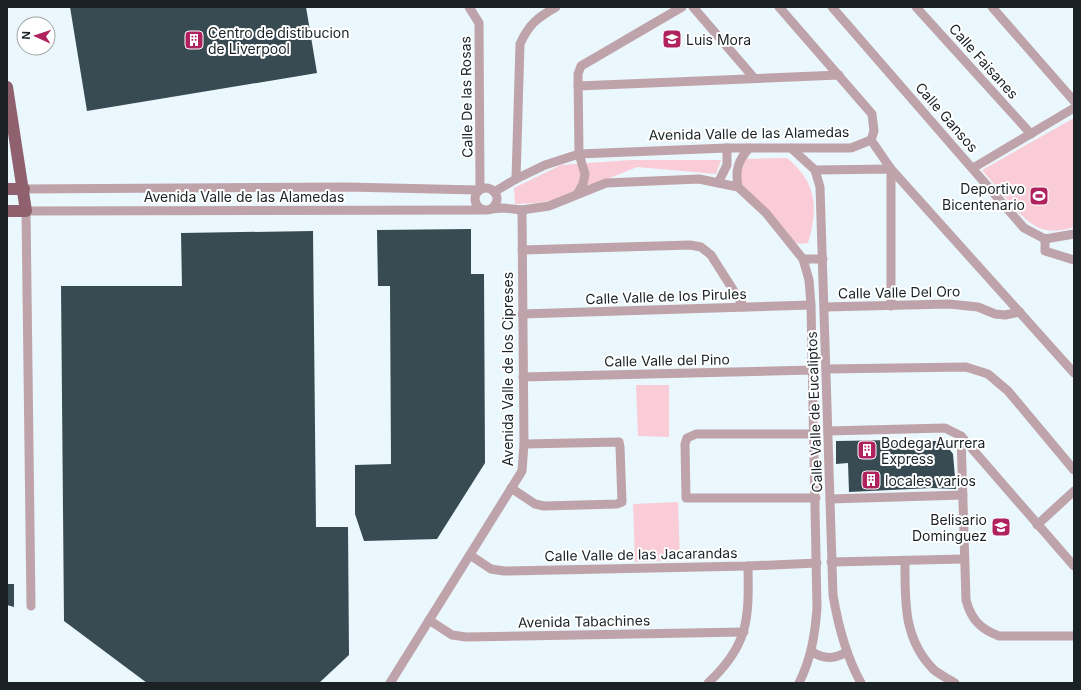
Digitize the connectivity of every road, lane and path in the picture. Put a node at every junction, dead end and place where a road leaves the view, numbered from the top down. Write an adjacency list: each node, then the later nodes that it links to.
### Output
1 (469, 7): 29 (street, Calle De las Rosas)
2 (556, 7): 24 (street)
3 (682, 7): 11 (street)
4 (693, 7): 10 (street)
5 (779, 7): 9 (street)
6 (832, 7): 21 (street, Calle Gansos)
7 (916, 7): 15 (street, Calle Faisanes)
8 (992, 7): 13 (street)
9 (839, 75): 10 (street); 16 (street)
10 (754, 78): 11 (street)
11 (578, 86): 20 (street)
12 (7, 87): 28 (main road)
13 (1074, 101)
14 (1074, 108): 15 (street)
15 (1031, 134): 21 (street)
16 (871, 140): 19 (street, Avenida Valle de las Alamedas); 22 (street)
17 (727, 148): 18 (street, Avenida Valle de las Alamedas); 20 (street, Avenida Valle de las Alamedas); 25 (street)
18 (749, 148): 19 (street, Avenida Valle de las Alamedas); 26 (street)
19 (791, 148): 23 (street)
20 (579, 154): 24 (street, Avenida Valle de las Alamedas); 31 (street)
21 (973, 168): 37 (street, Calle Gansos)
22 (892, 169): 23 (street); 43 (street); 46 (street)
23 (815, 170): 40 (street, Calle Valle de Eucaliptos)
24 (516, 178): 30 (street, Avenida Valle de las Alamedas)
25 (718, 182): 26 (street, Avenida Valle de las Alamedas); 31 (street, Avenida Valle de las Alamedas)
26 (738, 187): 39 (street, Calle Valle de Eucaliptos)
27 (7, 189): 28 (main road, Avenida Valle de las Alamedas)
28 (24, 189): 29 (street, Avenida Valle de las Alamedas); 35 (main road)
29 (479, 190): 30 (street); 32 (street)
30 (494, 192): 32 (street)
31 (578, 193): 33 (street, Avenida Valle de las Alamedas)
32 (486, 210): 33 (street, Avenida Valle de las Alamedas); 35 (street, Avenida Valle de las Alamedas)
33 (522, 210): 38 (street, Avenida Valle de los Cipreses)
34 (7, 211): 35 (main road, Avenida Valle de las Alamedas)
35 (26, 211): 70 (street)
36 (1074, 234): 37 (street)
37 (1044, 239): 41 (street)
38 (522, 250): 44 (street); 47 (street, Avenida Valle de los Cipreses)
39 (803, 259): 40 (street); 42 (street, Calle Valle de Eucaliptos)
40 (823, 259): 45 (street, Calle Valle de Eucaliptos)
41 (1074, 260)
42 (811, 305): 44 (street, Calle Valle de los Pirules); 49 (street, Calle Valle de Eucaliptos)
43 (892, 306): 45 (street, Calle Valle Del Oro); 46 (street, Calle Valle Del Oro)
44 (744, 307): 47 (street, Calle Valle de los Pirules)
45 (825, 307): 48 (street, Calle Valle de Eucaliptos)
46 (1020, 312): 50 (street)
47 (522, 314): 51 (street, Avenida Valle de los Cipreses)
48 (827, 369): 52 (street, Calle Valle de Eucaliptos); 56 (street)
49 (813, 370): 51 (street, Calle Valle del Pino); 53 (street, Calle Valle de Eucaliptos)
50 (1074, 373)
51 (523, 377): 55 (street, Avenida Valle de los Cipreses)
52 (828, 431): 54 (street); 61 (street, Calle Valle de Eucaliptos)
53 (814, 434): 60 (street, Calle Valle de Eucaliptos); 60 (street)
54 (961, 436): 59 (street); 62 (street)
55 (524, 444): 57 (street, Avenida Valle de los Cipreses); 57 (street)
56 (1074, 470)
57 (511, 488): 63 (street, Avenida Valle de los Cipreses)
58 (1074, 492): 62 (street)
59 (963, 495): 61 (street); 64 (street)
60 (816, 498): 67 (street, Calle Valle de Eucaliptos)
61 (830, 499): 66 (street, Calle Valle de Eucaliptos)
62 (1037, 525): 69 (street)
63 (470, 555): 68 (street, Calle Valle de las Jacarandas); 71 (street, Avenida Valle de los Cipreses)
64 (964, 559): 65 (street); 73 (street)
65 (905, 561): 66 (street); 80 (street)
66 (831, 562): 75 (street, Calle Valle de Eucaliptos)
67 (817, 563): 68 (street, Calle Valle de las Jacarandas); 74 (street, Calle Valle de Eucaliptos)
68 (748, 566): 72 (street)
69 (1074, 566)
70 (31, 606)
71 (429, 620): 72 (street, Avenida Tabachines); 76 (street, Avenida Valle de los Cipreses)
72 (744, 632): 77 (street)
73 (1074, 636)
74 (811, 651): 75 (street); 78 (street, Calle Valle de Eucaliptos)
75 (847, 652): 79 (street, Calle Valle de Eucaliptos)
76 (390, 683)
77 (708, 683)
78 (799, 683)
79 (861, 683)
80 (955, 683)

